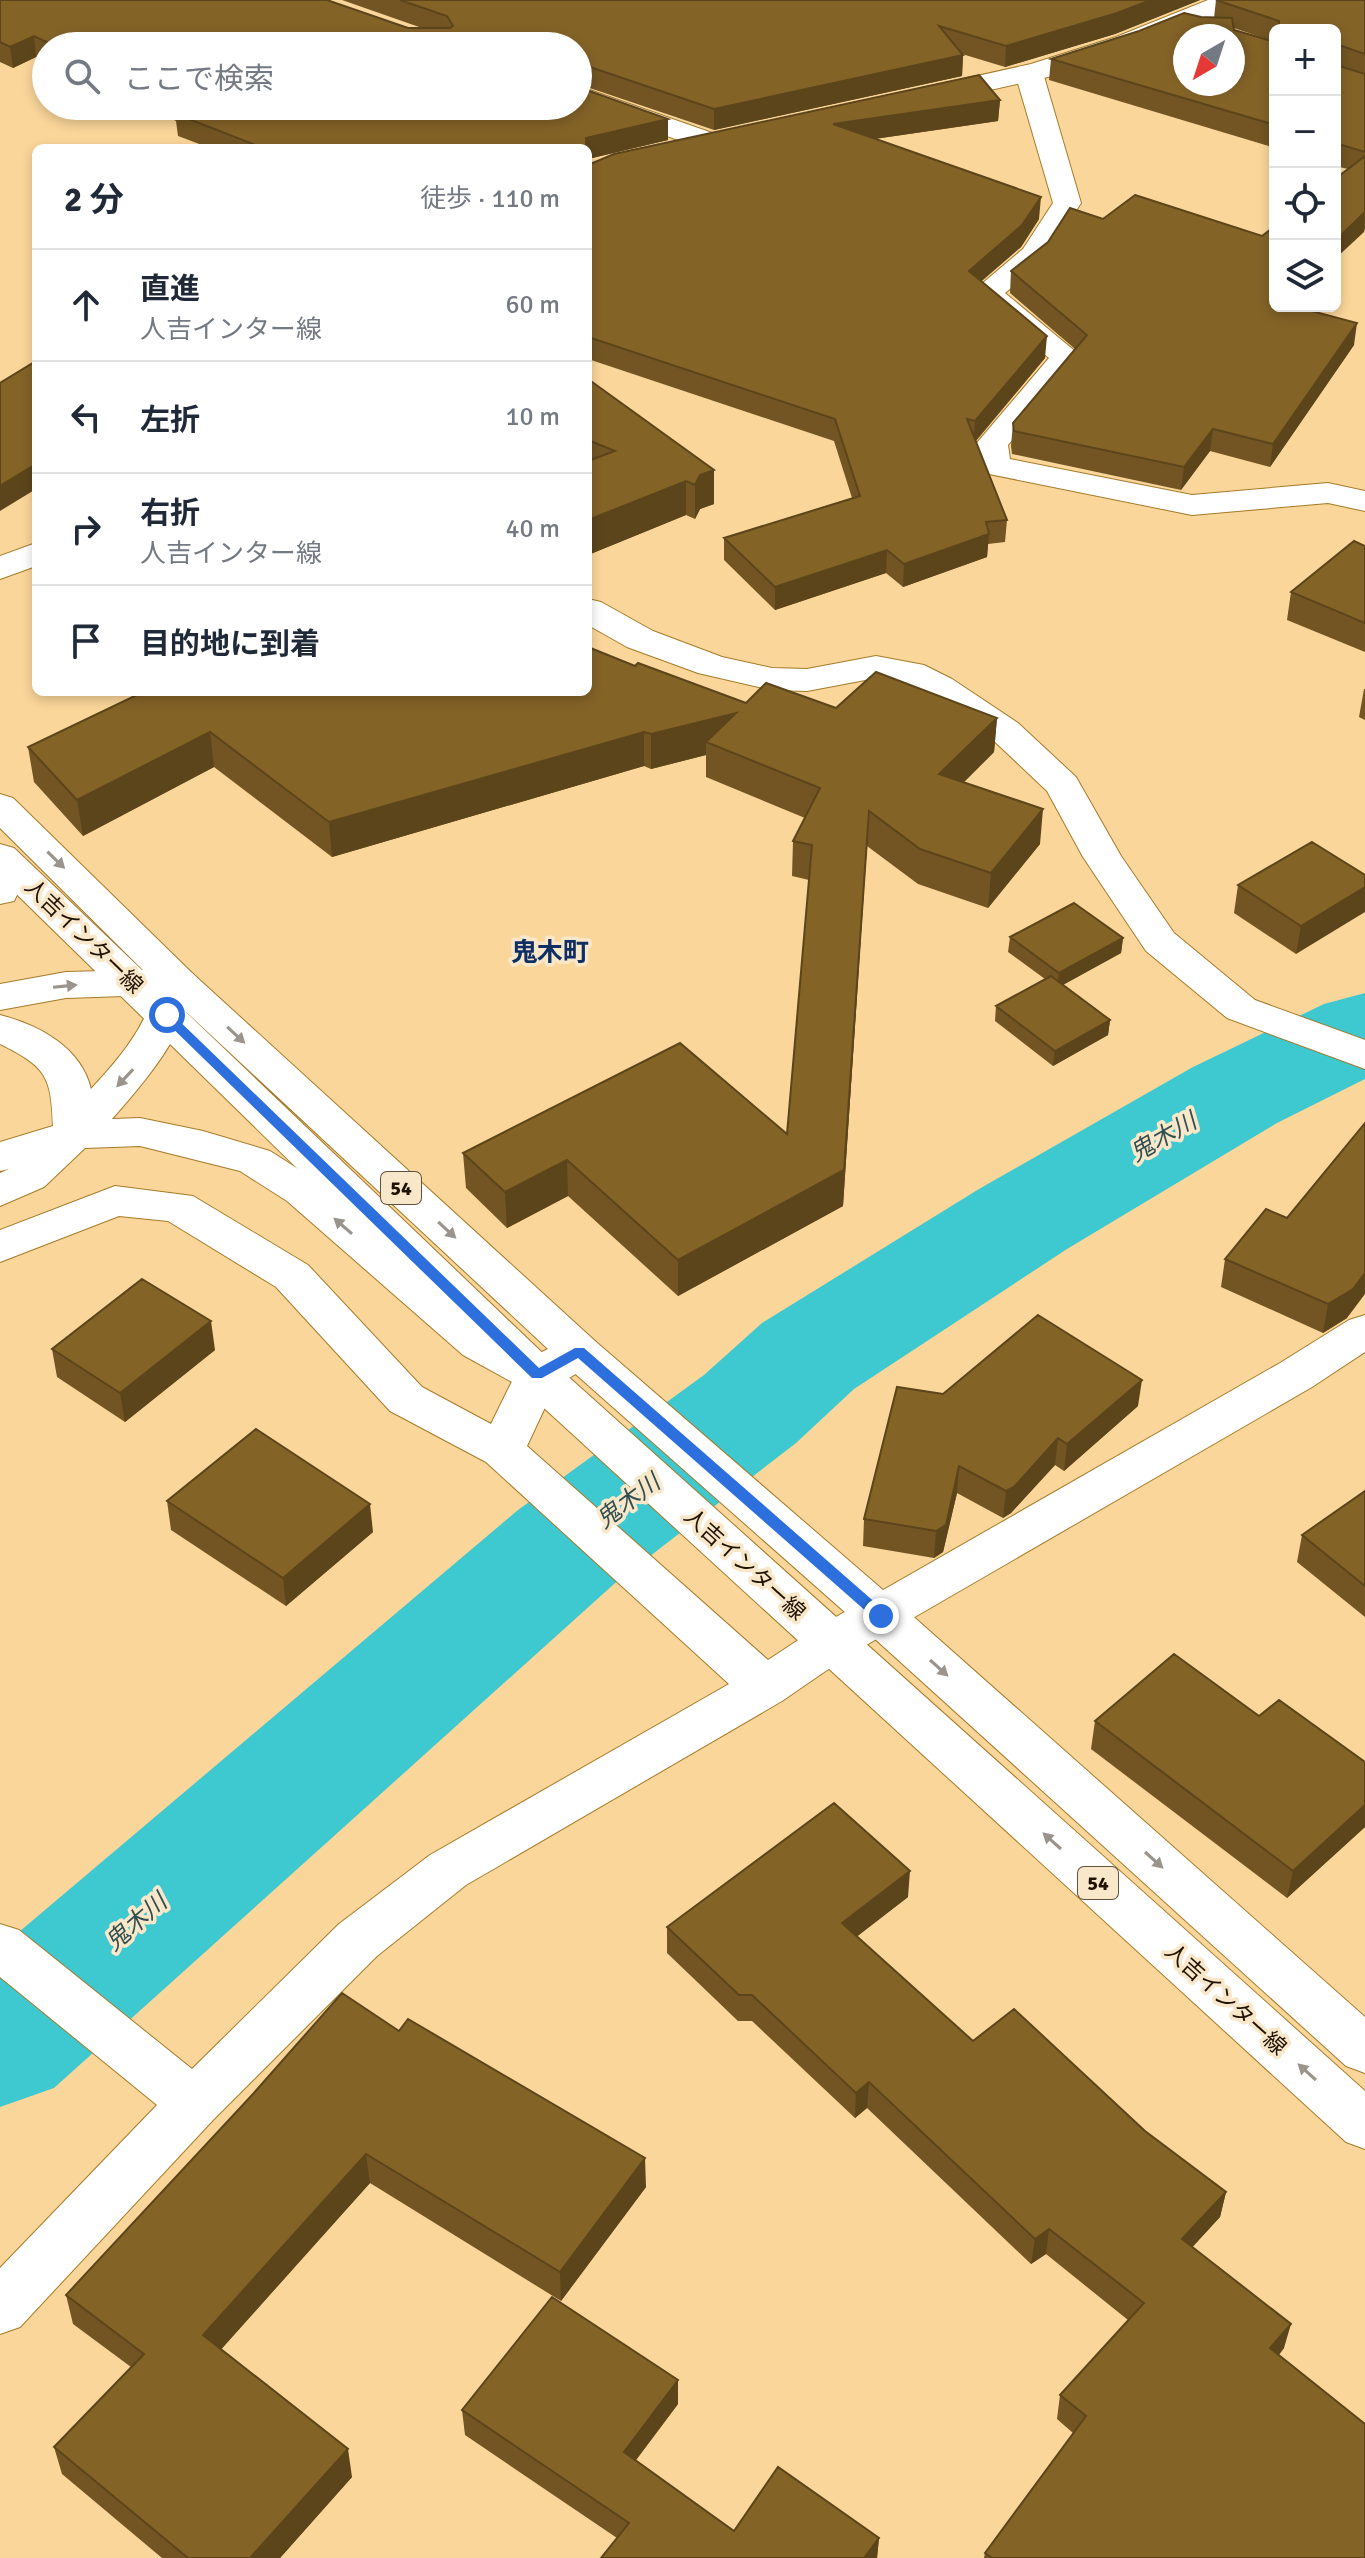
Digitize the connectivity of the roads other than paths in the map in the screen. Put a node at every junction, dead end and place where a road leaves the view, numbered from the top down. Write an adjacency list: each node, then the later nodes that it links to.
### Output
1 (1232, 0): 2 (main road)
2 (1183, 21): 3 (lane); 4 (main road)
3 (1191, 24)
4 (1029, 73): 5 (main road); 10 (lane)
5 (908, 99)
6 (592, 100): 8 (main road)
7 (741, 135): 8 (main road)
8 (711, 142): 9 (main road)
9 (664, 152)
10 (1365, 501)
11 (32, 555): 12 (main road)
12 (0, 569)
13 (592, 612): 20 (main road)
14 (0, 806): 18 (main road, one-way to 18)
15 (0, 856): 16 (main road, 人吉インター線 / 54)
16 (131, 981): 17 (main road, one-way to 16); 18 (main road, 人吉インター線 / 54)
17 (0, 997)
18 (172, 999): 21 (main road, one-way to 21); 26 (main road, 人吉インター線 / 54, one-way to 26); 27 (main road, 人吉インター線 / 54)
19 (0, 1028): 21 (main road)
20 (1365, 1055)
21 (74, 1134): 22 (main road); 23 (main road); 27 (main road, one-way to 21)
22 (0, 1157)
23 (0, 1191)
24 (0, 1247): 28 (main road)
25 (1365, 1331): 29 (main road)
26 (579, 1352): 27 (main road); 29 (main road, 人吉インター線 / 54)
27 (537, 1375): 28 (main road); 30 (main road, 人吉インター線 / 54)
28 (502, 1450): 31 (main road)
29 (881, 1616): 30 (main road); 33 (main road, 人吉インター線 / 54, one-way to 33)
30 (832, 1642): 31 (main road); 35 (main road, 人吉インター線 / 54, one-way to 30)
31 (765, 1687): 34 (main road)
32 (0, 1946): 34 (main road)
33 (1365, 2050)
34 (194, 2103): 36 (main road)
35 (1365, 2125)
36 (0, 2308)

